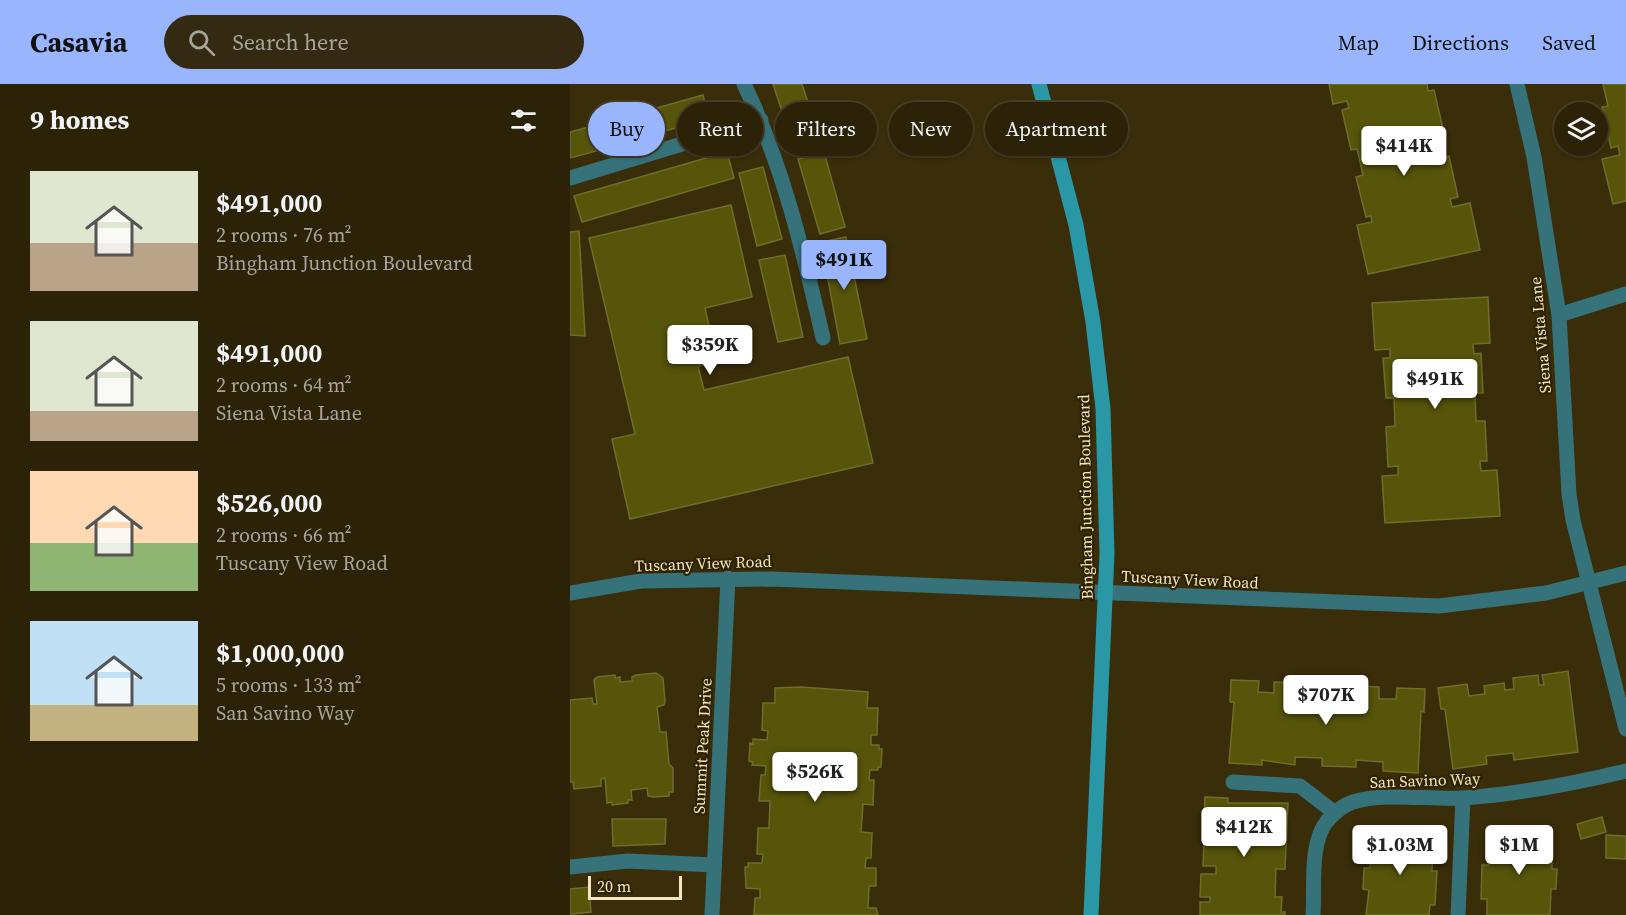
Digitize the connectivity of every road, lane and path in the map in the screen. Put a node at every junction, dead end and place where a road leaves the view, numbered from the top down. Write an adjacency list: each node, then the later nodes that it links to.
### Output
1 (744, 84): 4 (street)
2 (1039, 84): 15 (main road, Bingham Junction Boulevard)
3 (1517, 84): 9 (street, Siena Vista Lane)
4 (752, 102)
5 (763, 126): 10 (street)
6 (677, 146): 7 (street)
7 (570, 178)
8 (1626, 294): 9 (street)
9 (1559, 315): 13 (street, Siena Vista Lane)
10 (823, 338)
11 (1626, 573): 13 (street, Tuscany View Road)
12 (728, 578): 14 (street, Tuscany View Road); 15 (street, Tuscany View Road); 21 (street, Summit Peak Drive)
13 (1587, 584): 15 (street, Tuscany View Road); 16 (street, Siena Vista Lane)
14 (570, 593)
15 (1106, 593): 24 (main road, Bingham Junction Boulevard)
16 (1626, 729)
17 (1626, 771): 19 (street, San Savino Way)
18 (1233, 782): 20 (street)
19 (1463, 798): 20 (street, San Savino Way); 26 (street)
20 (1335, 813): 25 (street)
21 (714, 865): 22 (street); 23 (street, Summit Peak Drive)
22 (570, 867)
23 (712, 915)
24 (1091, 915)
25 (1313, 915)
26 (1458, 915)

